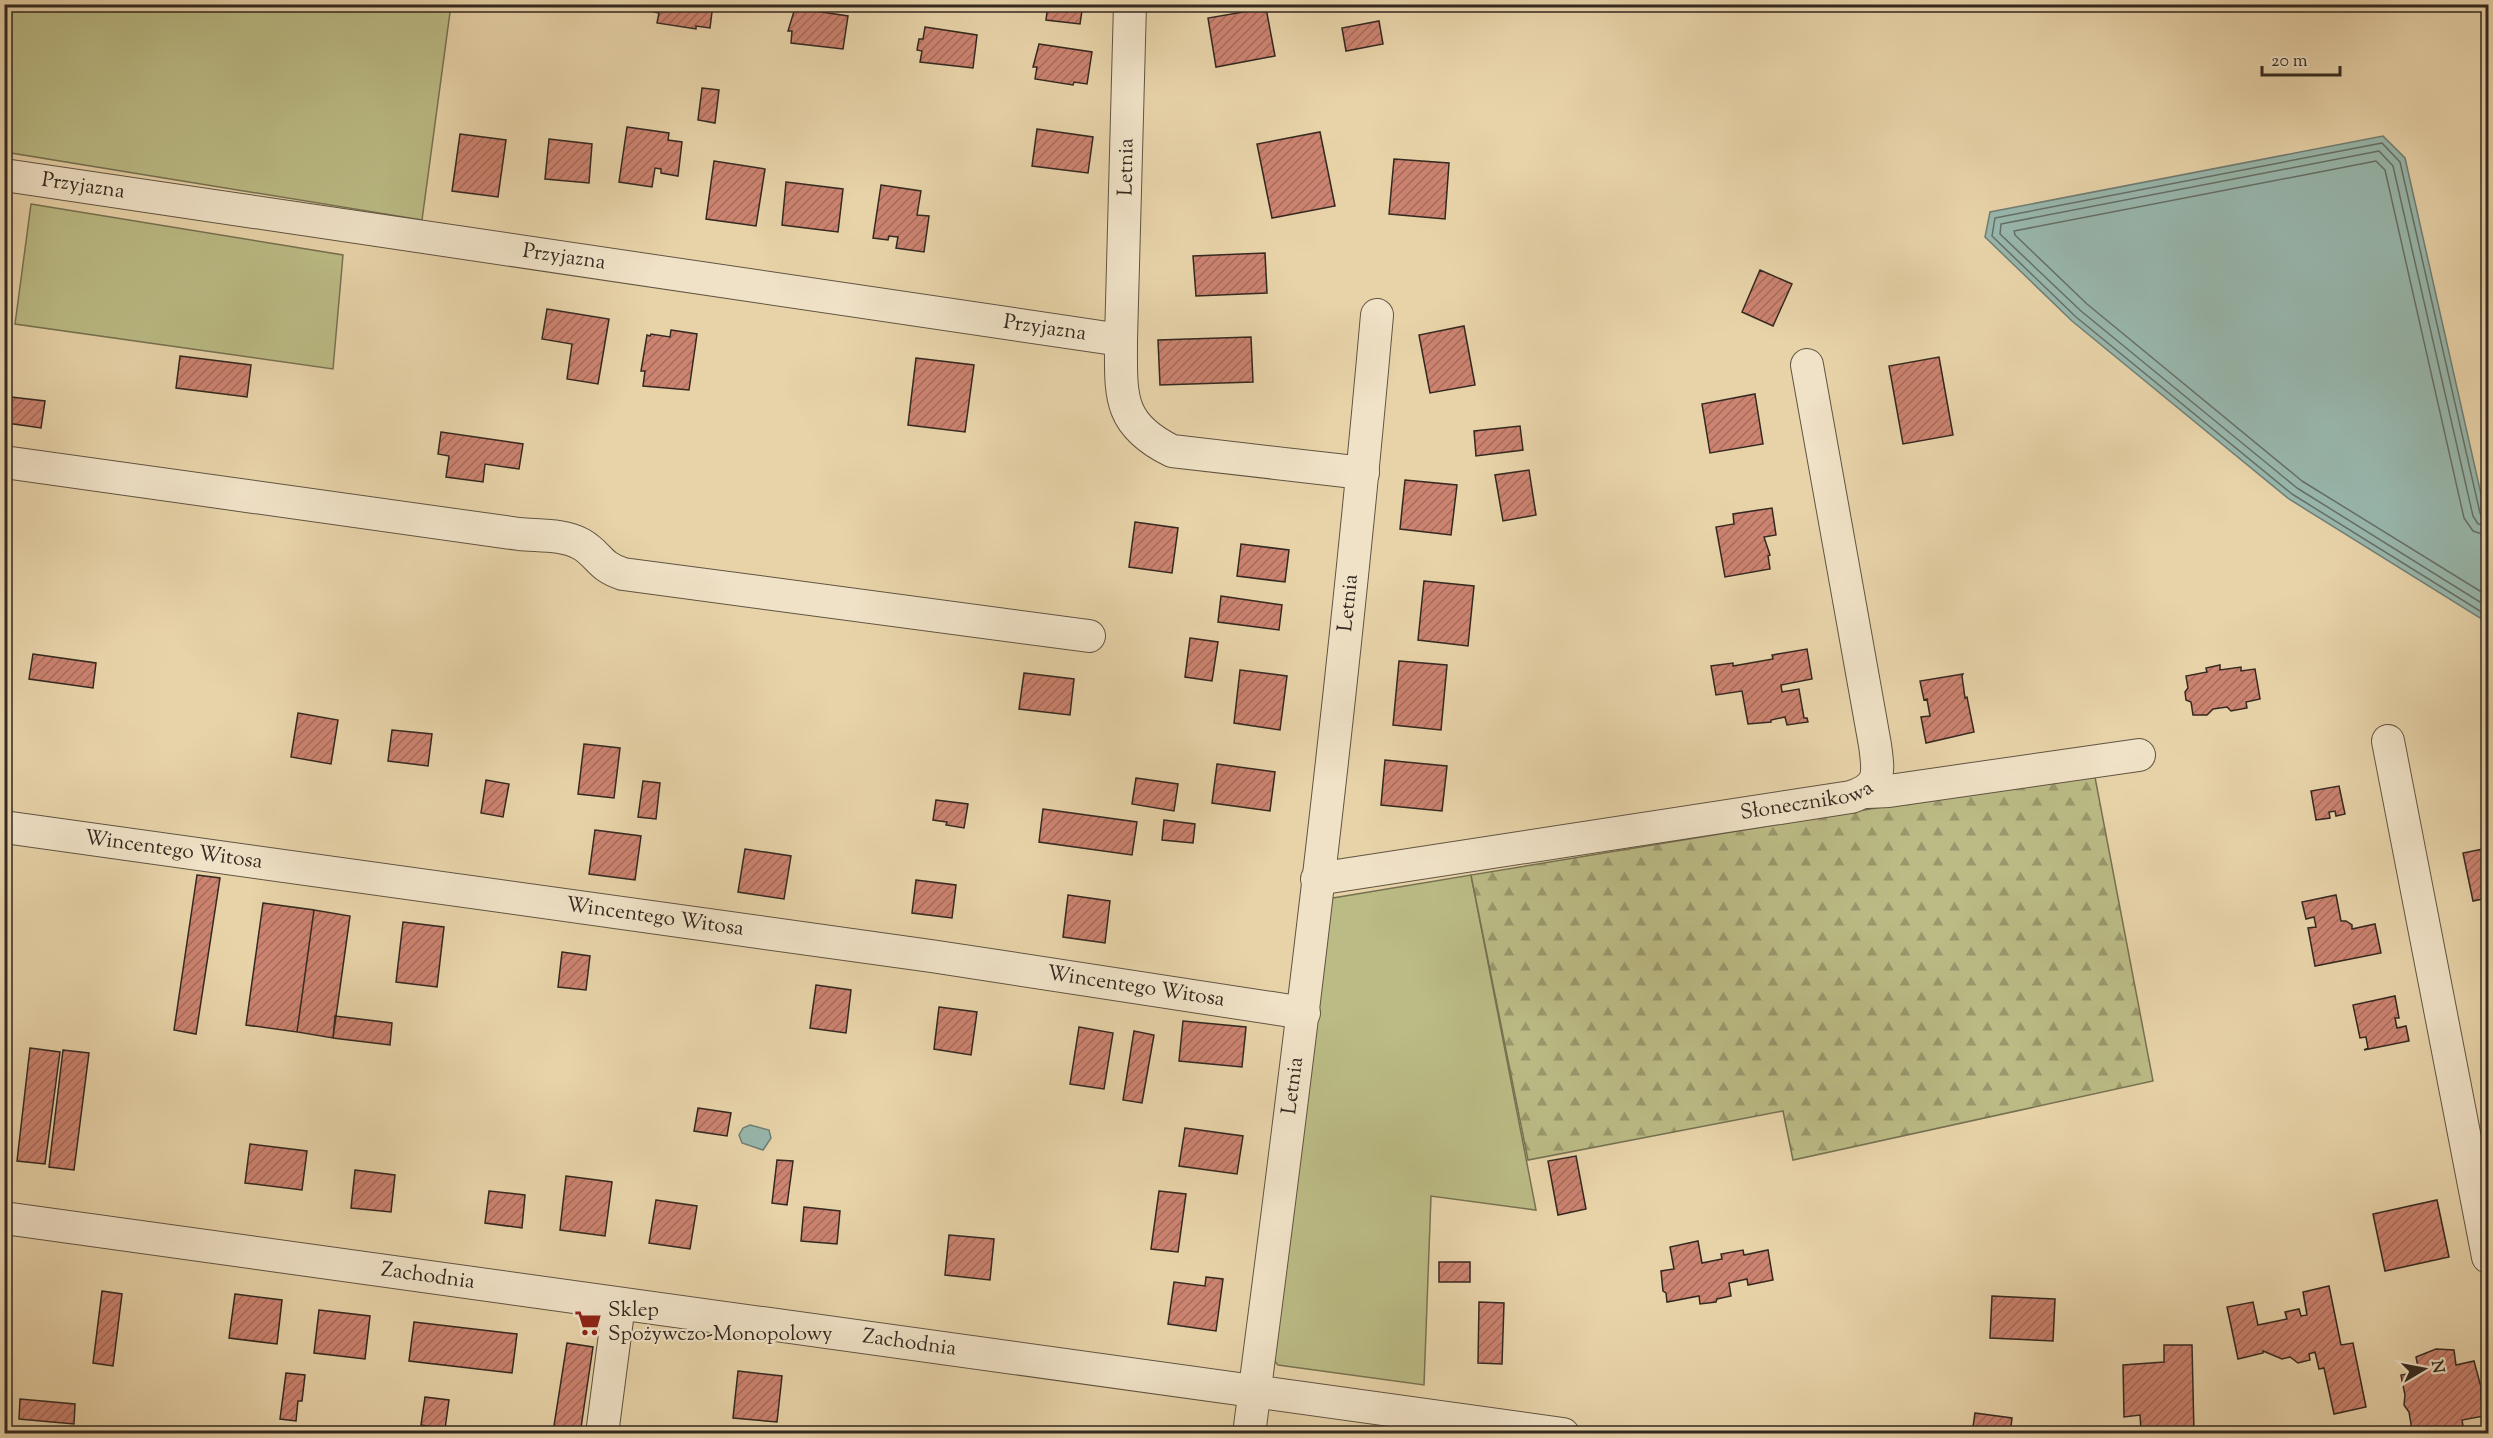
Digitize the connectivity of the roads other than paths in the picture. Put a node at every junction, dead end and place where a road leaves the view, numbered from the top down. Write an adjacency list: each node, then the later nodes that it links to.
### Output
1 (1130, 4): 4 (street, Letnia)
2 (4, 175): 4 (street, Przyjazna)
3 (1377, 315): 7 (street)
4 (1121, 340): 7 (street, Letnia)
5 (1807, 365): 11 (street, Słonecznikowa)
6 (4, 462): 8 (street)
7 (1363, 473): 13 (street, Letnia)
8 (1089, 636)
9 (2388, 741): 16 (street)
10 (2139, 755): 11 (street)
11 (1867, 792): 13 (street, Słonecznikowa)
12 (4, 827): 14 (street, Wincentego Witosa)
13 (1317, 879): 14 (street, Letnia)
14 (1304, 1013): 18 (street, Letnia)
15 (4, 1218): 17 (street, Zachodnia)
16 (2488, 1257)
17 (619, 1304): 18 (street, Zachodnia); 19 (street)
18 (1255, 1390): 20 (street, Letnia); 21 (street, Zachodnia)
19 (602, 1434)
20 (1249, 1434)
21 (1563, 1434)

